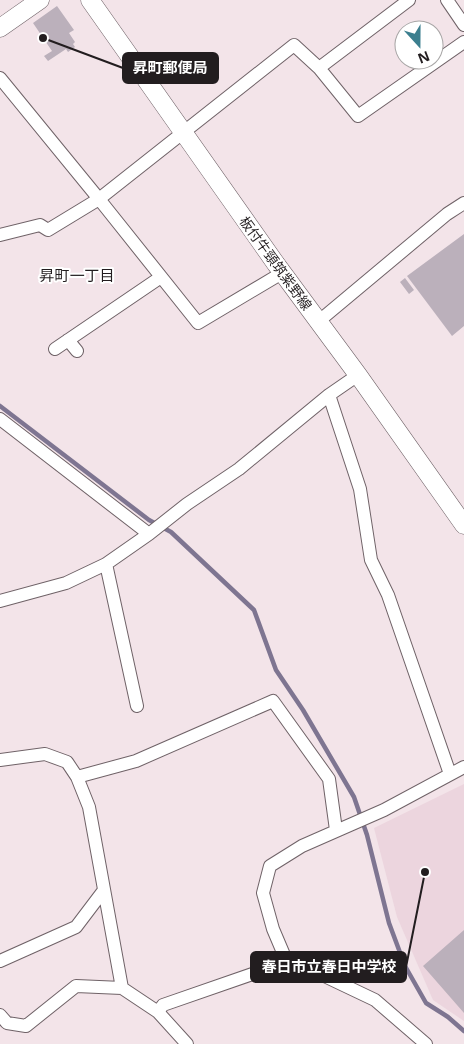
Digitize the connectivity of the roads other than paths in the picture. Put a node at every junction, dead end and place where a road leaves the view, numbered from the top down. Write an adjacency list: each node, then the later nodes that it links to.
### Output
1 (40, 0): 6 (main road)
2 (90, 0): 10 (main road, 板付牛頸筑紫野線)
3 (409, 0): 8 (street)
4 (446, 0): 5 (street)
5 (464, 25)
6 (0, 28)
7 (464, 42): 8 (street)
8 (319, 68): 10 (street)
9 (0, 78): 11 (street)
10 (183, 132): 11 (street); 14 (main road, 板付牛頸筑紫野線)
11 (99, 199): 13 (street); 15 (street)
12 (464, 203): 16 (street)
13 (0, 235)
14 (282, 273): 15 (street); 16 (main road, 板付牛頸筑紫野線)
15 (161, 277): 17 (street)
16 (319, 321): 20 (main road, 板付牛頸筑紫野線)
17 (68, 340): 18 (street); 19 (street)
18 (55, 349)
19 (77, 352)
20 (358, 374): 21 (street); 23 (main road, 板付牛頸筑紫野線)
21 (329, 395): 24 (street); 30 (street)
22 (0, 419): 24 (street)
23 (464, 525)
24 (150, 534): 25 (street)
25 (106, 564): 26 (street); 27 (street)
26 (0, 601)
27 (137, 706)
28 (0, 760): 31 (street)
29 (464, 767): 30 (street)
30 (450, 774): 32 (street)
31 (77, 778): 32 (street); 33 (street)
32 (340, 829): 35 (street)
33 (104, 890): 34 (street); 36 (street)
34 (0, 961)
35 (287, 962): 37 (street); 40 (street)
36 (122, 988): 37 (street); 38 (street)
37 (158, 1012): 39 (street)
38 (0, 1015)
39 (187, 1044)
40 (426, 1044)

